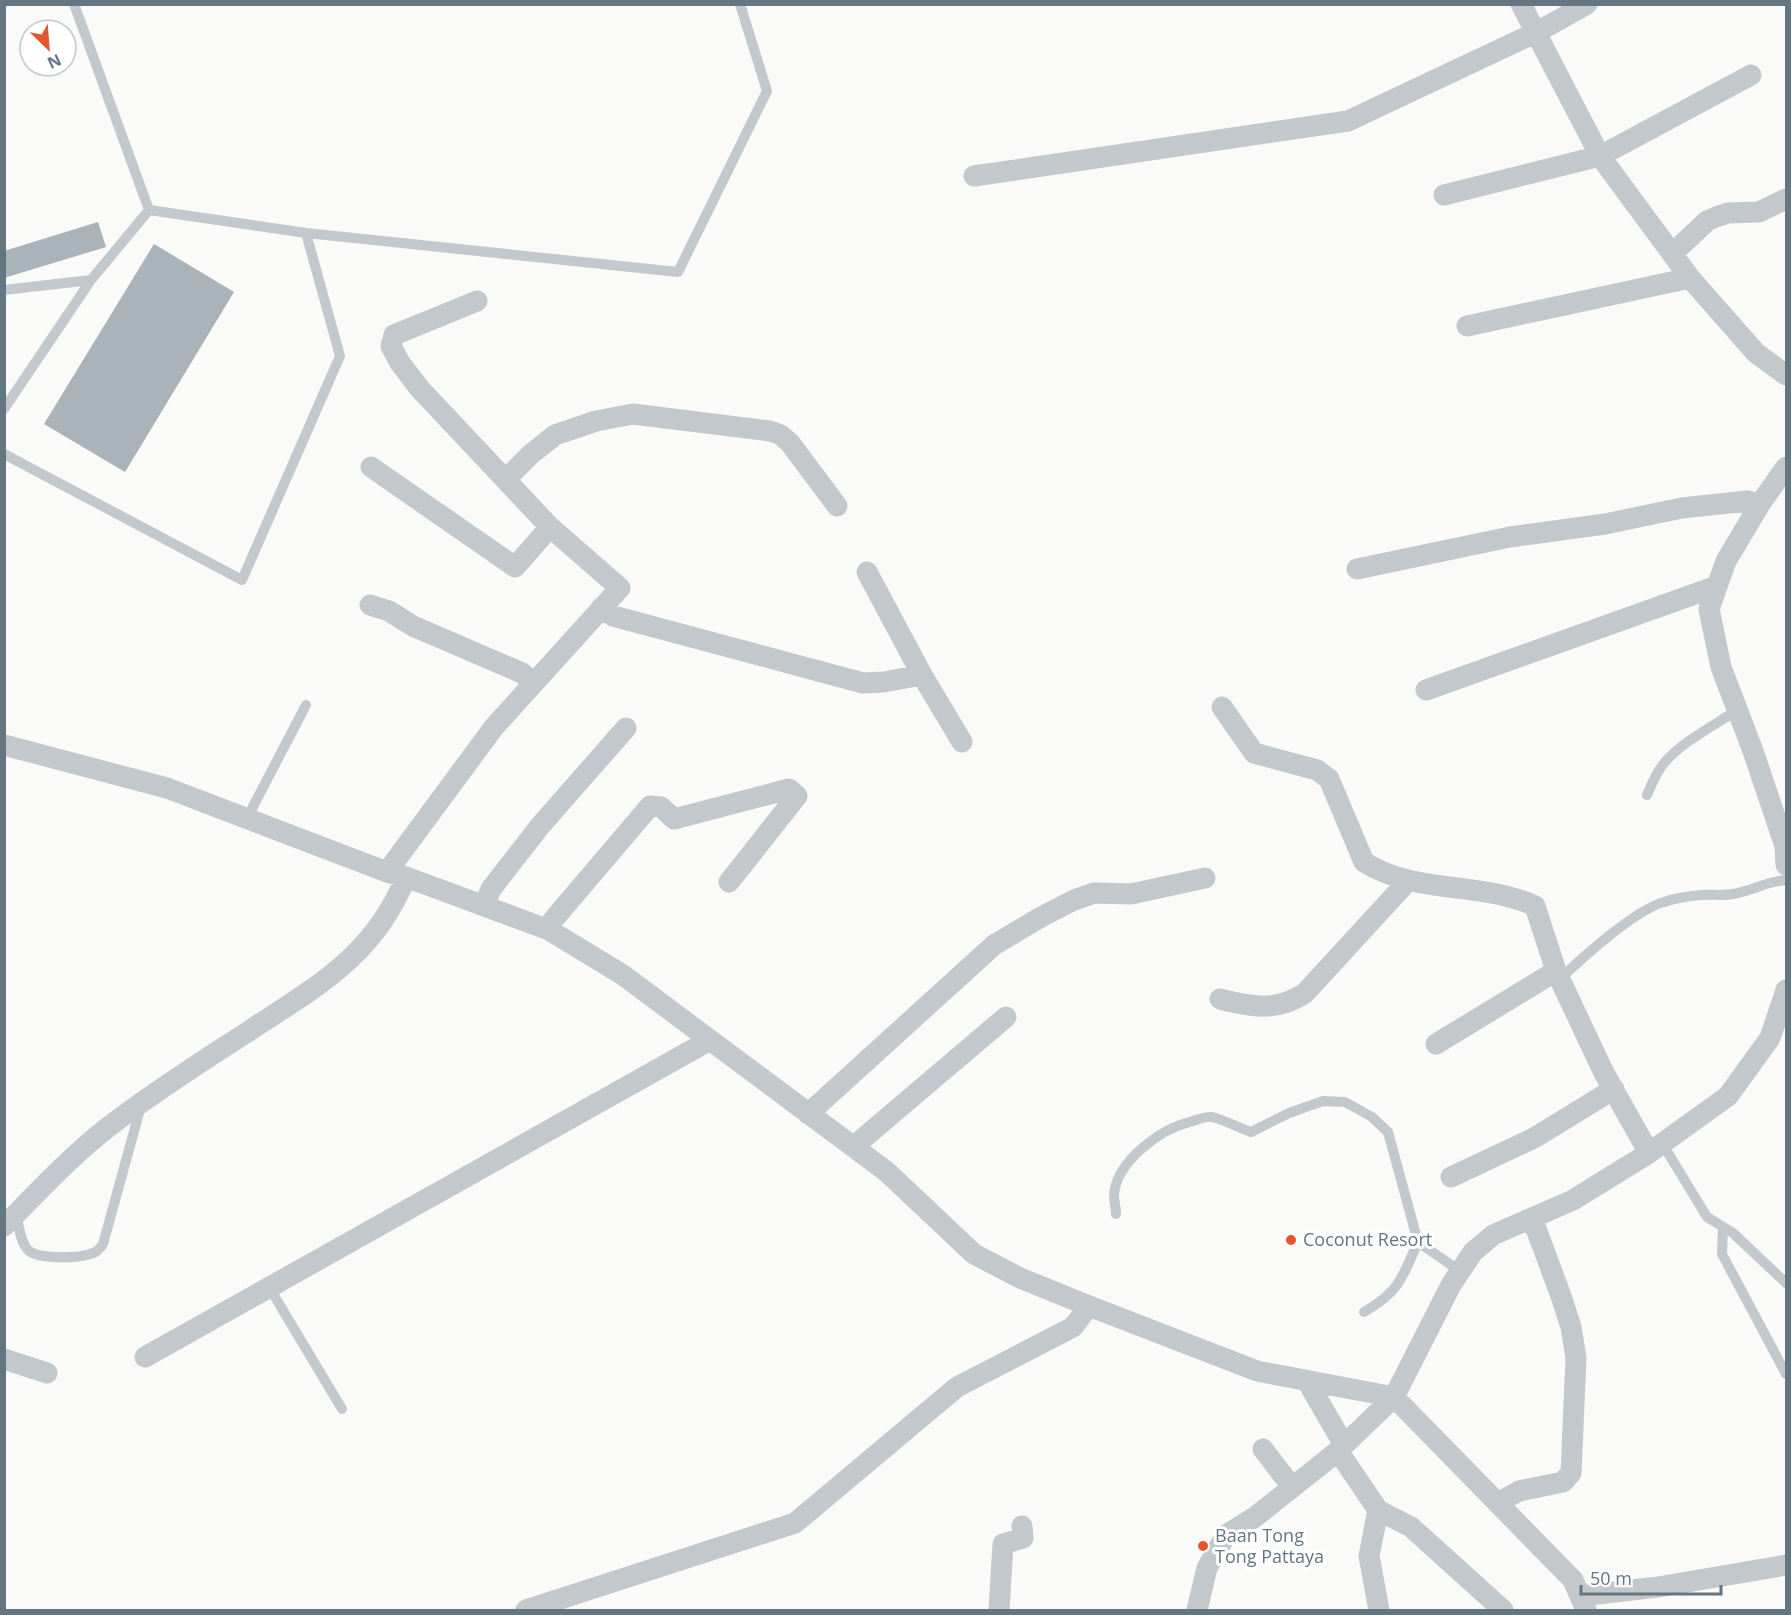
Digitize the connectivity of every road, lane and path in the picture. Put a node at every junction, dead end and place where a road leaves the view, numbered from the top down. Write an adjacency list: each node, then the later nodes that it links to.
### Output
1 (74, 4): 11 (lane)
2 (740, 4): 12 (lane)
3 (1521, 4): 5 (street)
4 (1587, 4): 5 (street)
5 (1537, 32): 7 (street); 8 (street)
6 (1751, 75): 7 (street)
7 (1600, 156): 9 (street); 13 (street)
8 (974, 176)
9 (1444, 195)
10 (1786, 199): 13 (street)
11 (149, 210): 12 (lane); 15 (lane)
12 (306, 233): 21 (lane)
13 (1672, 254): 14 (street)
14 (1690, 278): 18 (street); 19 (street)
15 (91, 280): 16 (lane); 20 (lane)
16 (4, 290)
17 (477, 301): 24 (street)
18 (1467, 326)
19 (1786, 375)
20 (4, 409)
21 (4, 454)
22 (371, 467): 27 (street)
23 (1786, 467): 25 (street)
24 (506, 479): 26 (street); 27 (street)
25 (1760, 504): 28 (street); 30 (street)
26 (837, 506)
27 (550, 527): 32 (street)
28 (1357, 569)
29 (867, 572): 33 (street)
30 (1717, 586): 35 (street); 38 (street)
31 (370, 604): 34 (street)
32 (601, 608): 33 (street); 34 (street)
33 (922, 675): 40 (street)
34 (534, 682): 45 (street)
35 (1426, 690)
36 (306, 705): 43 (lane)
37 (1222, 707): 48 (street)
38 (1737, 710): 42 (lane); 44 (street)
39 (626, 728): 50 (street)
40 (962, 742)
41 (4, 745): 43 (street)
42 (1647, 795)
43 (247, 818): 45 (street)
44 (1786, 865)
45 (396, 874): 50 (street); 59 (street)
46 (1205, 878): 60 (street)
47 (1786, 880): 52 (lane)
48 (1408, 881): 52 (street); 54 (street)
49 (729, 882): 51 (street)
50 (484, 906): 51 (street)
51 (549, 930): 56 (street)
52 (1558, 975): 57 (street); 58 (street)
53 (1786, 990): 62 (street)
54 (1220, 999)
55 (1006, 1017): 61 (street)
56 (710, 1040): 60 (street); 71 (street)
57 (1436, 1044)
58 (1614, 1089): 62 (street); 63 (street)
59 (141, 1103): 66 (street); 66 (lane)
60 (808, 1113): 61 (street)
61 (854, 1147): 72 (street)
62 (1656, 1148): 65 (street); 67 (lane)
63 (1451, 1177)
64 (1116, 1214): 68 (lane)
65 (1532, 1218): 69 (street); 84 (street)
66 (10, 1220)
67 (1722, 1227): 70 (lane); 77 (lane)
68 (1418, 1242): 69 (lane); 73 (lane)
69 (1460, 1271): 79 (street)
70 (1786, 1283)
71 (269, 1287): 74 (street); 80 (lane)
72 (1089, 1306): 78 (street); 89 (street)
73 (1364, 1312)
74 (145, 1357)
75 (4, 1359): 76 (street)
76 (47, 1373)
77 (1786, 1374)
78 (1307, 1381): 79 (street); 81 (street)
79 (1394, 1397): 81 (street); 84 (street)
80 (342, 1409)
81 (1341, 1448): 83 (street); 85 (street)
82 (1263, 1449): 83 (street)
83 (1292, 1488): 91 (street)
84 (1498, 1503): 88 (street)
85 (1378, 1510): 92 (street); 93 (street)
86 (1022, 1526): 90 (street)
87 (1786, 1565): 88 (street)
88 (1583, 1604)
89 (526, 1611)
90 (999, 1611)
91 (1197, 1611)
92 (1379, 1611)
93 (1503, 1611)

